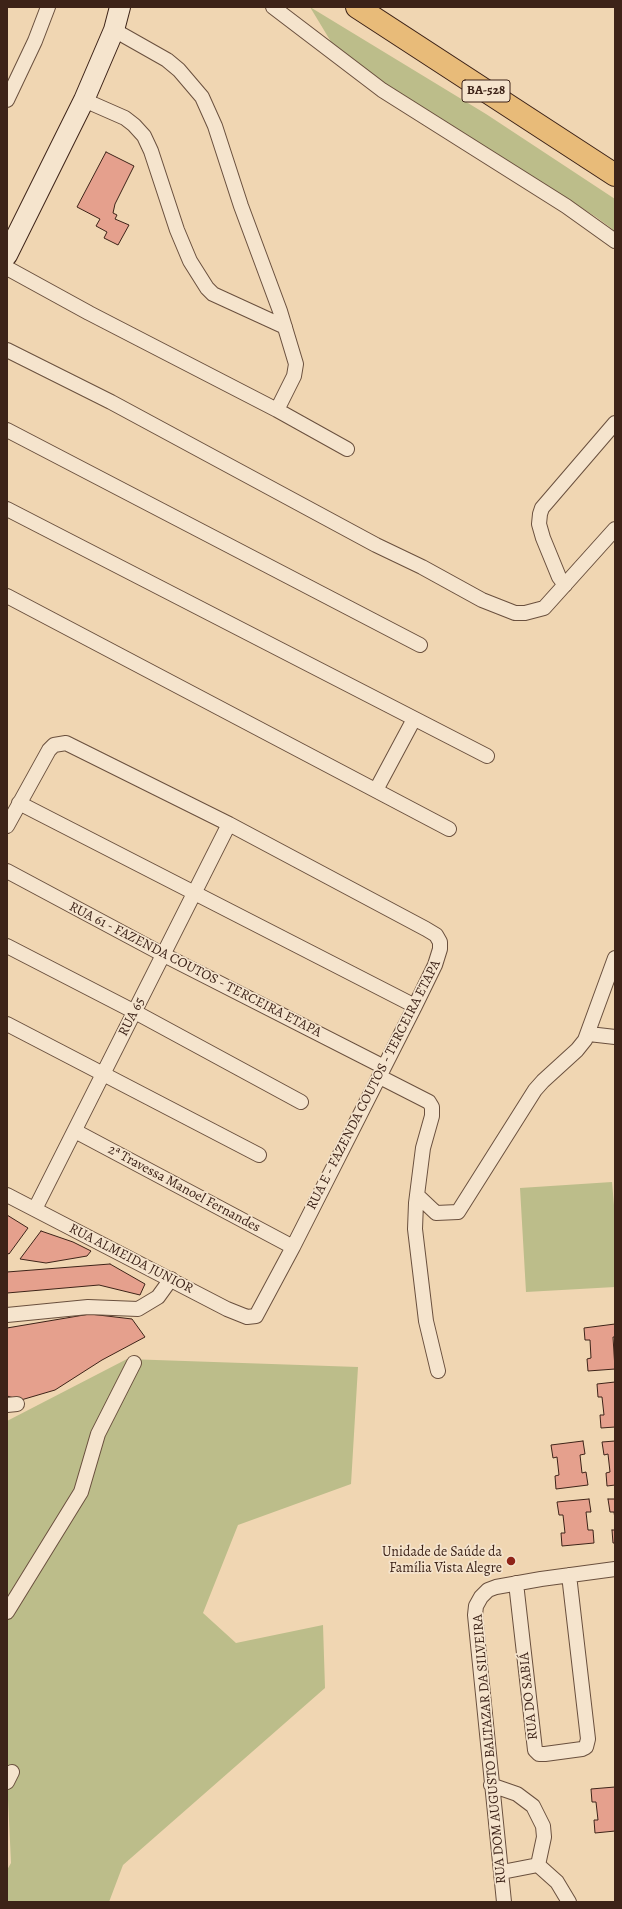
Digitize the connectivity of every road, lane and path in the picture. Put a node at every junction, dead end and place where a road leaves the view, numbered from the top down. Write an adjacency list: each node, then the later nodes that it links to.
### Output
1 (48, 7): 6 (street)
2 (120, 7): 5 (main road)
3 (273, 7): 9 (street)
4 (357, 7): 8 (main road, BA-528)
5 (114, 30): 7 (main road); 12 (street)
6 (7, 100)
7 (84, 100): 10 (main road); 12 (street)
8 (615, 174)
9 (615, 241)
10 (7, 255)
11 (7, 268): 14 (street)
12 (285, 327): 14 (street)
13 (7, 350): 20 (street)
14 (277, 410): 17 (street)
15 (615, 423): 20 (street)
16 (7, 430): 22 (street)
17 (347, 449)
18 (7, 509): 23 (street)
19 (615, 529): 20 (street)
20 (565, 585)
21 (7, 596): 25 (street)
22 (420, 644)
23 (414, 719): 24 (street); 25 (street)
24 (487, 756)
25 (376, 790): 29 (street)
26 (19, 803): 27 (street, RUA E - FAZENDA COUTOS - TERCEIRA ETAPA); 28 (street, RUA E - FAZENDA COUTOS - TERCEIRA ETAPA); 31 (street)
27 (229, 824): 31 (street, RUA 65); 35 (street, RUA E - FAZENDA COUTOS - TERCEIRA ETAPA)
28 (7, 826)
29 (449, 829)
30 (7, 871): 33 (street, RUA 61 - FAZENDA COUTOS - TERCEIRA ETAPA)
31 (195, 892): 33 (street, RUA 65); 35 (street)
32 (7, 946): 36 (street)
33 (164, 955): 36 (street, RUA 65); 40 (street, RUA 61 - FAZENDA COUTOS - TERCEIRA ETAPA)
34 (615, 958): 38 (street)
35 (416, 1006): 40 (street, RUA E - FAZENDA COUTOS - TERCEIRA ETAPA)
36 (135, 1012): 41 (street, RUA 65); 42 (street)
37 (7, 1024): 41 (street)
38 (589, 1034): 39 (street); 46 (street)
39 (615, 1037)
40 (382, 1072): 46 (street, RUA 61 - FAZENDA COUTOS - TERCEIRA ETAPA); 48 (street, RUA E - FAZENDA COUTOS - TERCEIRA ETAPA)
41 (104, 1074): 43 (street, RUA 65); 44 (street)
42 (301, 1102)
43 (75, 1131): 47 (street, RUA 65); 48 (street, 2ª Travessa Manoel Fernandes)
44 (259, 1155)
45 (7, 1195): 47 (street, RUA ALMEIDA JUNIOR)
46 (417, 1195): 53 (street)
47 (35, 1209): 49 (street, RUA ALMEIDA JUNIOR)
48 (293, 1247): 51 (street, RUA E - FAZENDA COUTOS - TERCEIRA ETAPA)
49 (171, 1279): 50 (street); 51 (street, RUA ALMEIDA JUNIOR)
50 (7, 1315)
51 (257, 1315)
52 (134, 1363): 57 (street)
53 (438, 1371)
54 (615, 1569): 55 (street)
55 (569, 1575): 56 (street); 56 (street, RUA DO SABIÁ)
56 (516, 1583): 58 (street, RUA DOM AUGUSTO BALTAZAR DA SILVEIRA)
57 (7, 1612)
58 (491, 1785): 59 (street); 60 (street, RUA DOM AUGUSTO BALTAZAR DA SILVEIRA)
59 (538, 1865): 60 (street); 62 (street)
60 (502, 1872): 61 (street, RUA DOM AUGUSTO BALTAZAR DA SILVEIRA)
61 (504, 1902)
62 (569, 1902)

